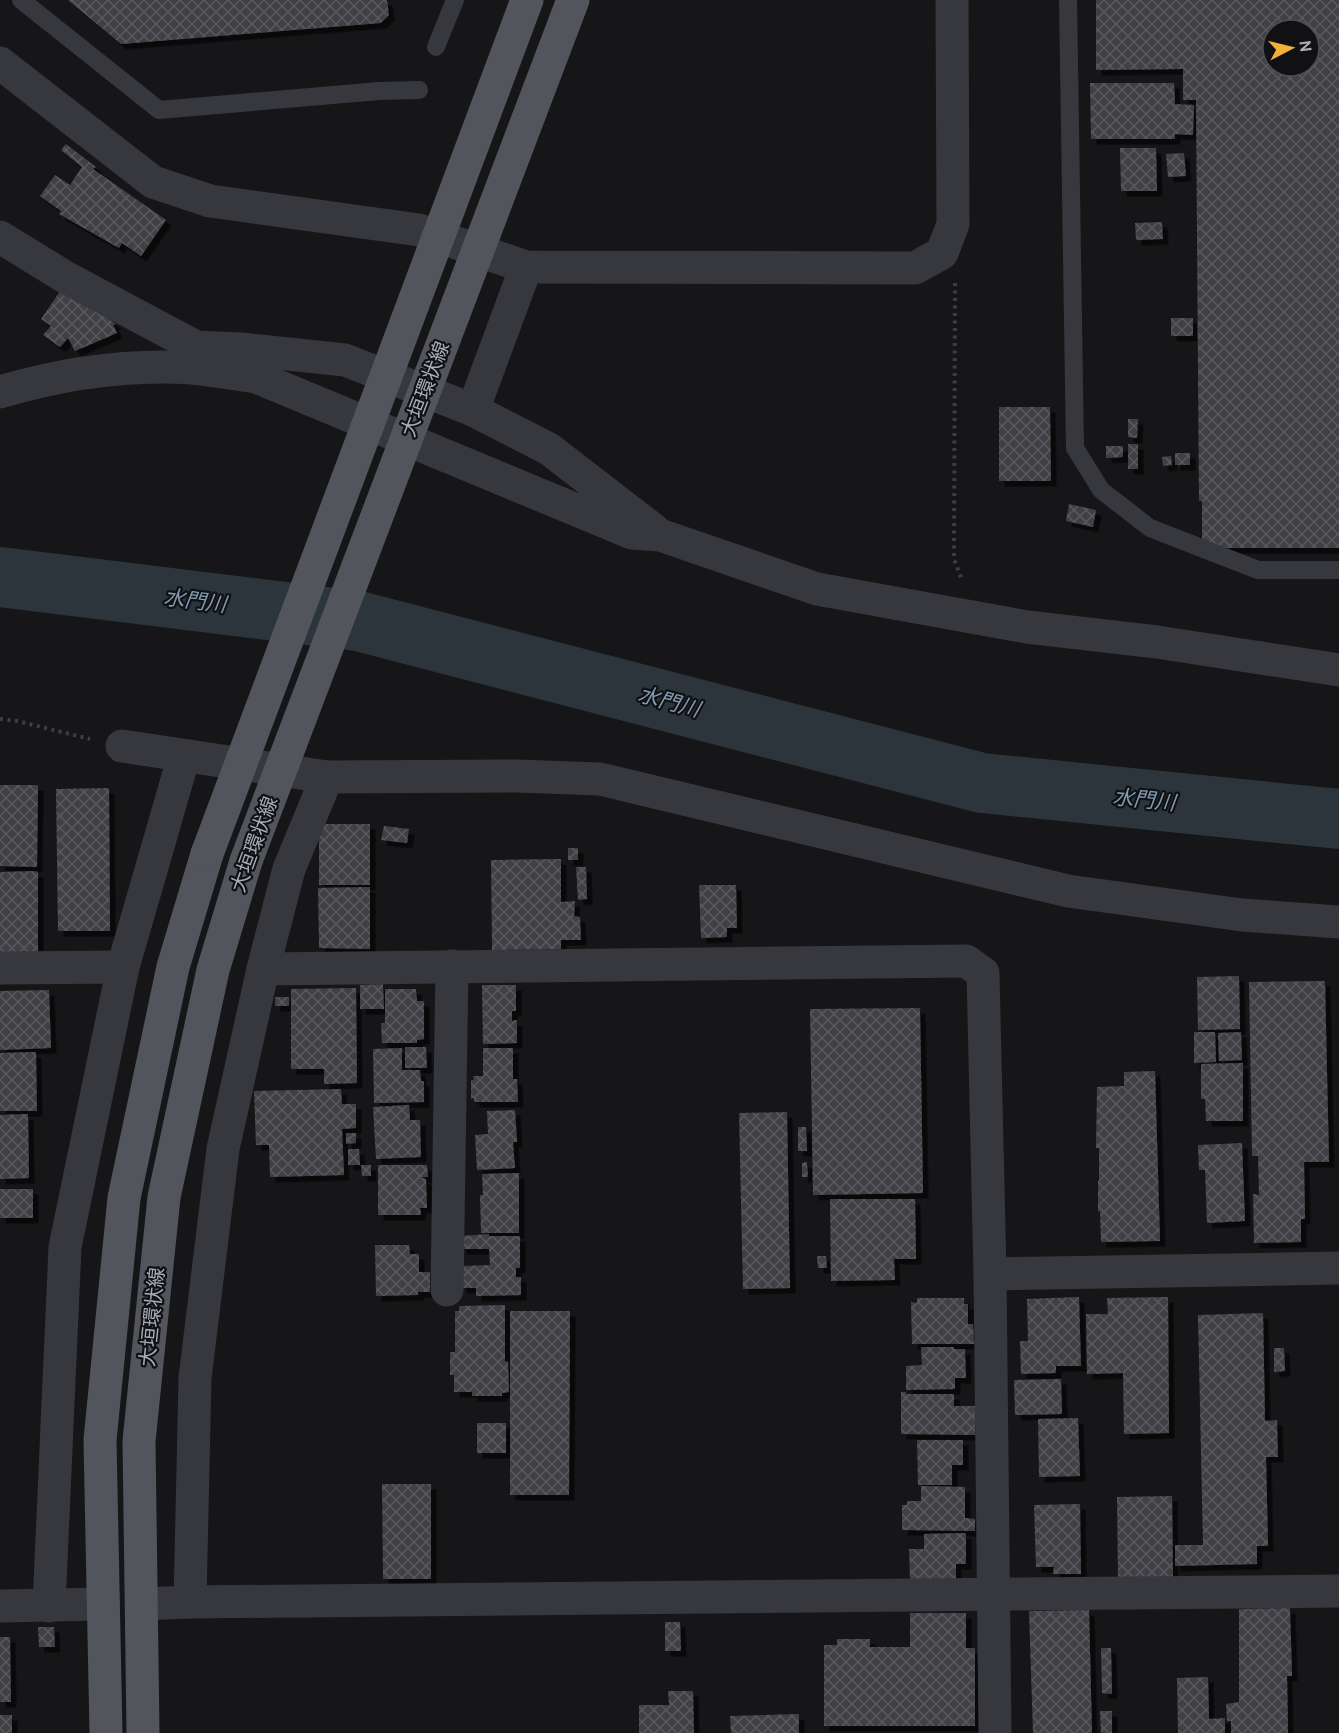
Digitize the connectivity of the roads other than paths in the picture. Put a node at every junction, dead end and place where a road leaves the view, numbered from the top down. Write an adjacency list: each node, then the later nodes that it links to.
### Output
1 (21, 0): 9 (lane)
2 (455, 0): 7 (lane)
3 (527, 0): 33 (main road, 大垣環状線, bridge)
4 (573, 0): 32 (main road, 大垣環状線, bridge)
5 (952, 0): 11 (street)
6 (1068, 0): 16 (lane)
7 (436, 47)
8 (0, 63): 11 (street)
9 (419, 90)
10 (0, 237): 12 (street)
11 (526, 267): 14 (street)
12 (194, 358): 13 (street); 14 (street); 15 (street)
13 (0, 392)
14 (473, 410): 15 (street)
15 (660, 535): 17 (street)
16 (1339, 570)
17 (1339, 670)
18 (122, 746): 19 (street)
19 (184, 756): 20 (street); 23 (street)
20 (327, 777): 21 (street); 25 (street)
21 (1339, 922)
22 (452, 966): 25 (street); 27 (street); 28 (street)
23 (123, 967): 24 (street); 35 (street)
24 (0, 968)
25 (263, 969): 31 (street)
26 (1339, 1268): 27 (street)
27 (990, 1274): 30 (street)
28 (447, 1290)
29 (1339, 1592): 30 (street)
30 (994, 1596): 31 (street); 38 (street)
31 (190, 1602): 32 (street)
32 (142, 1604): 37 (main road, 大垣環状線)
33 (103, 1605): 35 (street); 36 (main road, 大垣環状線)
34 (0, 1606): 35 (street)
35 (49, 1606)
36 (106, 1733)
37 (143, 1733)
38 (995, 1733)

